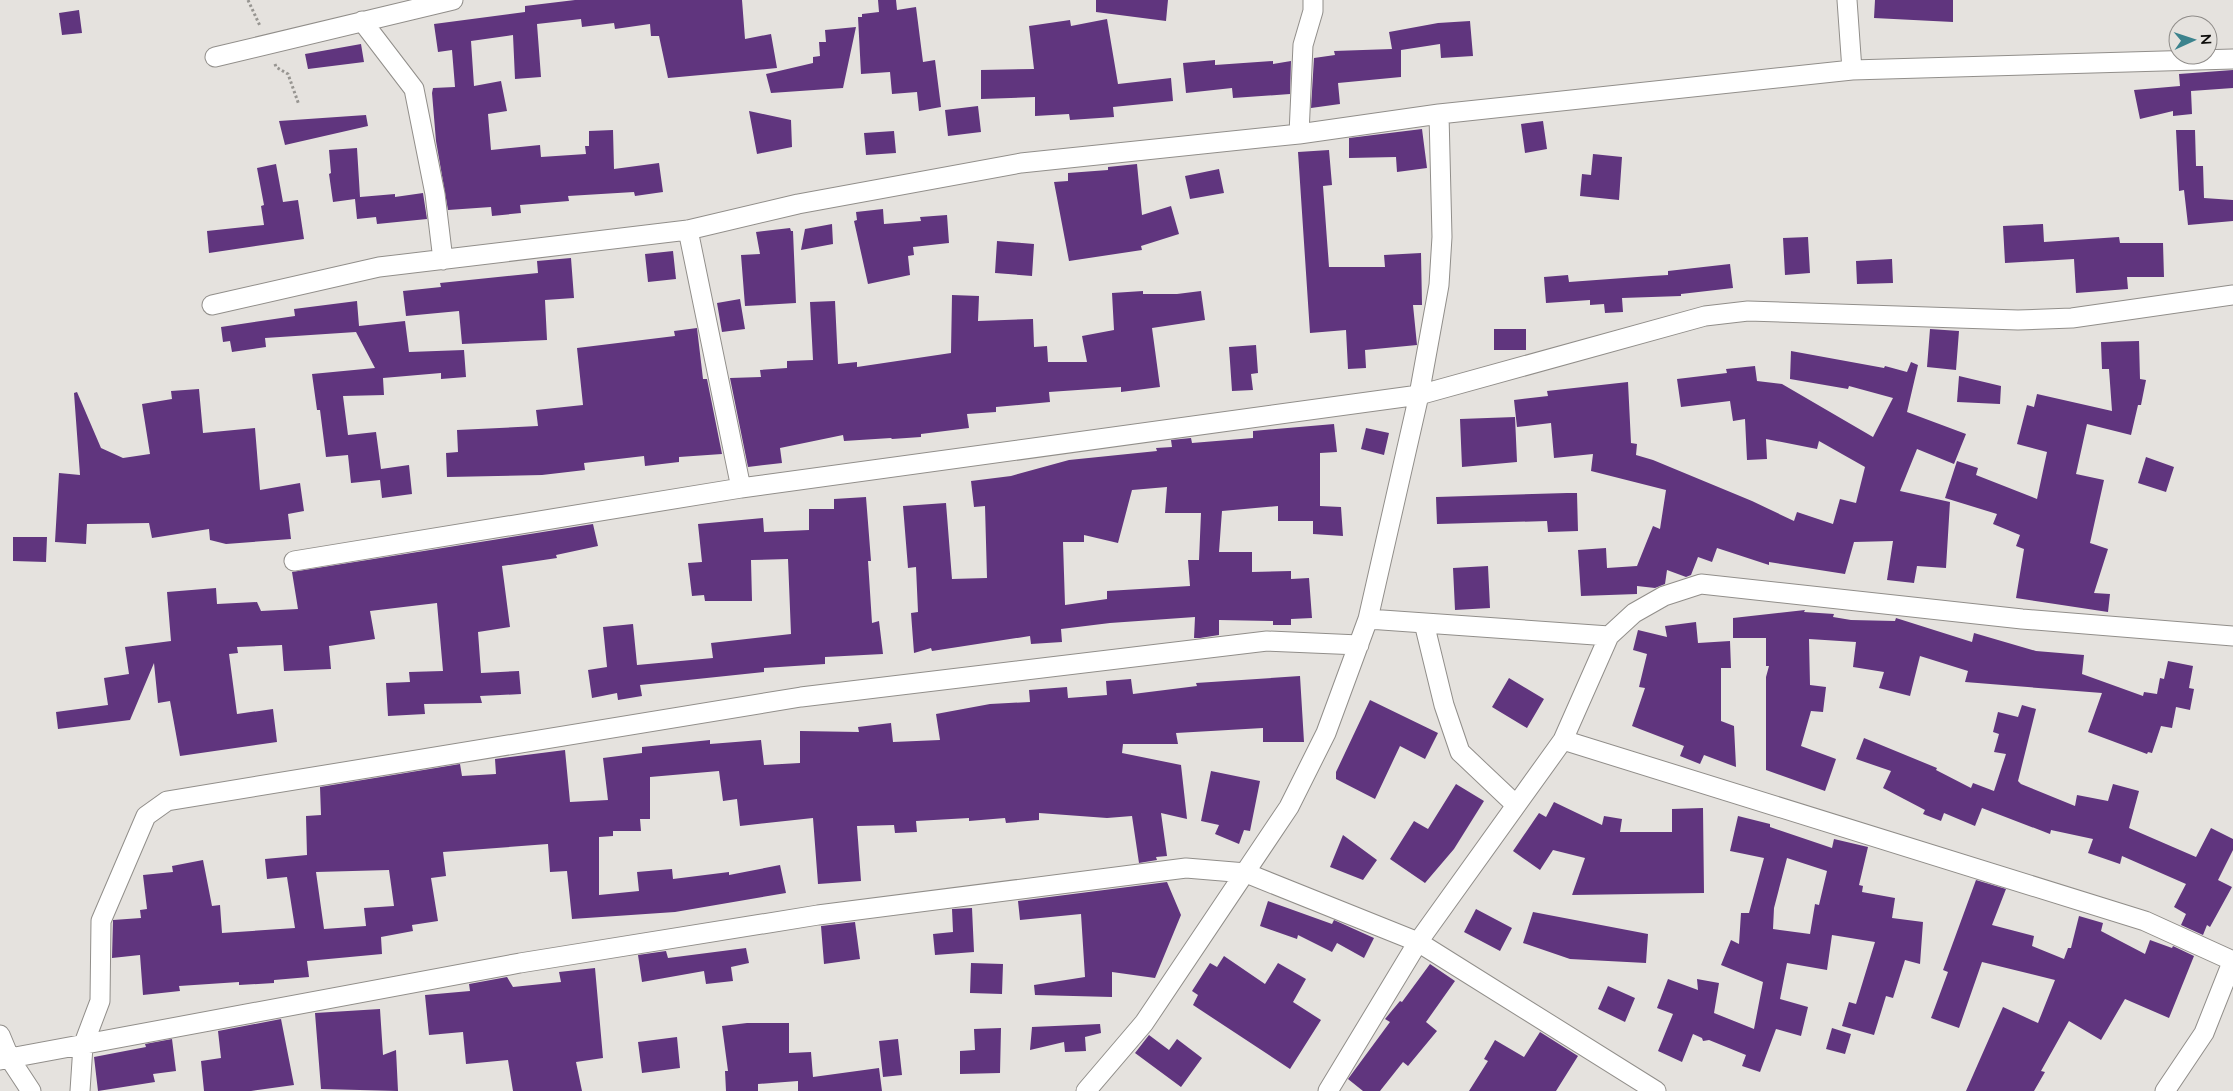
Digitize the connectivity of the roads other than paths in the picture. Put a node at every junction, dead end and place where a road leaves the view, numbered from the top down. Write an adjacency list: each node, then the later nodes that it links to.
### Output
1 (453, 0): 4 (street)
2 (1314, 0): 9 (street)
3 (1847, 0): 7 (street)
4 (362, 21): 5 (street); 11 (street)
5 (215, 57)
6 (2233, 59): 7 (street)
7 (1852, 70): 8 (street)
8 (1439, 114): 9 (street); 14 (street)
9 (1298, 134): 10 (street)
10 (688, 230): 11 (street); 15 (street)
11 (443, 260): 13 (street)
12 (2233, 295): 14 (street)
13 (212, 305)
14 (1419, 395): 15 (street); 17 (street)
15 (741, 488): 16 (street)
16 (294, 562)
17 (1368, 619): 18 (street); 21 (street)
18 (1424, 623): 19 (street); 23 (street)
19 (1609, 636): 20 (street); 22 (street)
20 (2233, 636)
21 (1359, 645): 24 (street); 28 (street)
22 (1563, 740): 23 (street); 26 (street)
23 (1516, 805): 25 (street)
24 (1246, 873): 25 (street); 28 (street); 32 (street)
25 (1418, 942): 33 (street); 34 (street)
26 (2233, 961): 35 (street)
27 (0, 1035): 29 (street)
28 (83, 1046): 29 (street); 31 (street)
29 (5, 1060): 30 (street)
30 (31, 1091)
31 (80, 1091)
32 (1086, 1091)
33 (1328, 1091)
34 (1656, 1091)
35 (2165, 1091)

